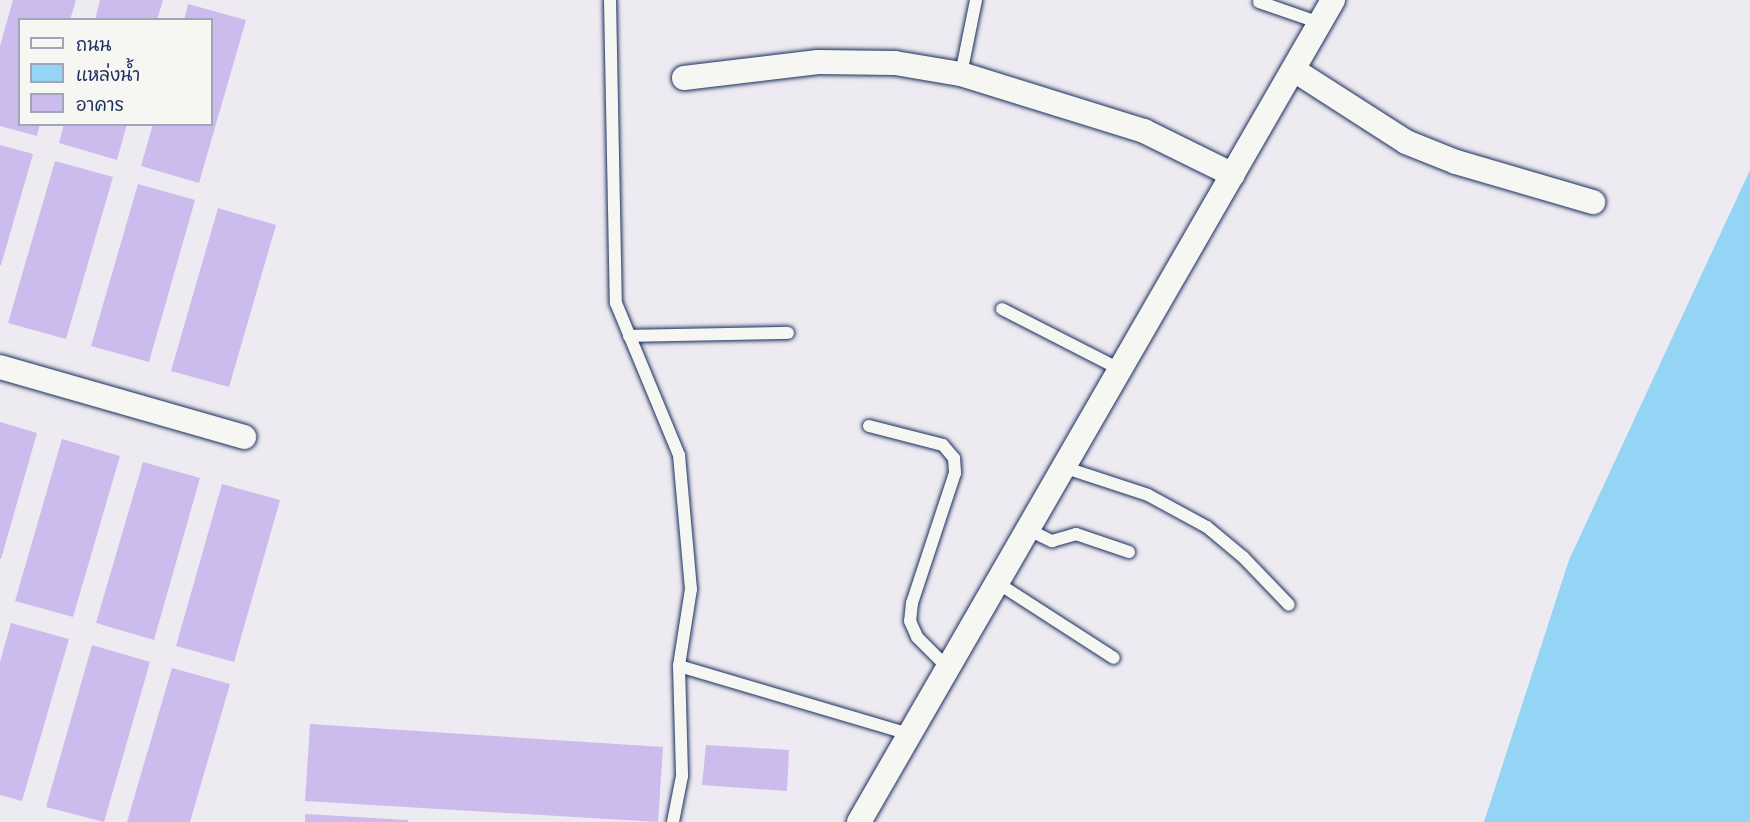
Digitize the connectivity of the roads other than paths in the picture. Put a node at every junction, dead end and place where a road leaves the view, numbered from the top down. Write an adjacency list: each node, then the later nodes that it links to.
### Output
1 (610, 0): 13 (lane)
2 (976, 0): 7 (lane)
3 (1333, 0): 5 (street)
4 (1259, 2): 5 (lane)
5 (1320, 23): 6 (street)
6 (1294, 70): 9 (street); 10 (street)
7 (961, 74): 8 (street); 9 (street)
8 (684, 78)
9 (1233, 175): 15 (street)
10 (1593, 202)
11 (1002, 309): 15 (lane)
12 (788, 333): 13 (lane)
13 (629, 336): 24 (lane)
14 (0, 367): 17 (street)
15 (1119, 369): 18 (street)
16 (869, 426): 25 (lane)
17 (244, 437)
18 (1063, 466): 19 (street); 22 (lane)
19 (1027, 529): 20 (lane); 21 (street)
20 (1129, 552)
21 (996, 582): 23 (lane); 25 (street)
22 (1288, 605)
23 (1114, 658)
24 (679, 666): 26 (lane); 27 (lane)
25 (947, 667): 26 (street)
26 (909, 734): 28 (street)
27 (673, 822)
28 (859, 822)

